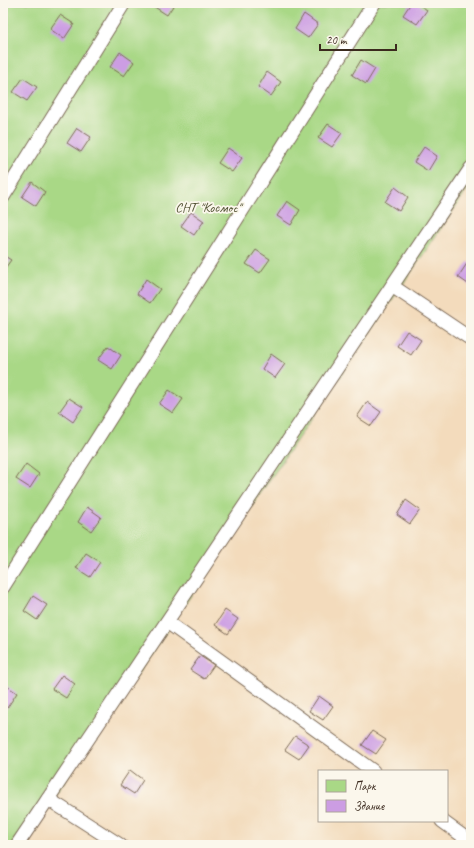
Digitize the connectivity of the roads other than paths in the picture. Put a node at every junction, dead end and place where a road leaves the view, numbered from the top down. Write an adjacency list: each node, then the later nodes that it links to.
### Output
1 (124, 3): 4 (lane)
2 (374, 3): 7 (lane)
3 (471, 168): 5 (lane)
4 (3, 197)
5 (392, 286): 6 (lane); 8 (lane)
6 (471, 339)
7 (3, 587)
8 (167, 622): 9 (lane); 10 (lane)
9 (372, 770)
10 (48, 799): 13 (lane); 14 (lane)
11 (443, 822): 12 (lane)
12 (471, 842)
13 (17, 845)
14 (120, 845)

